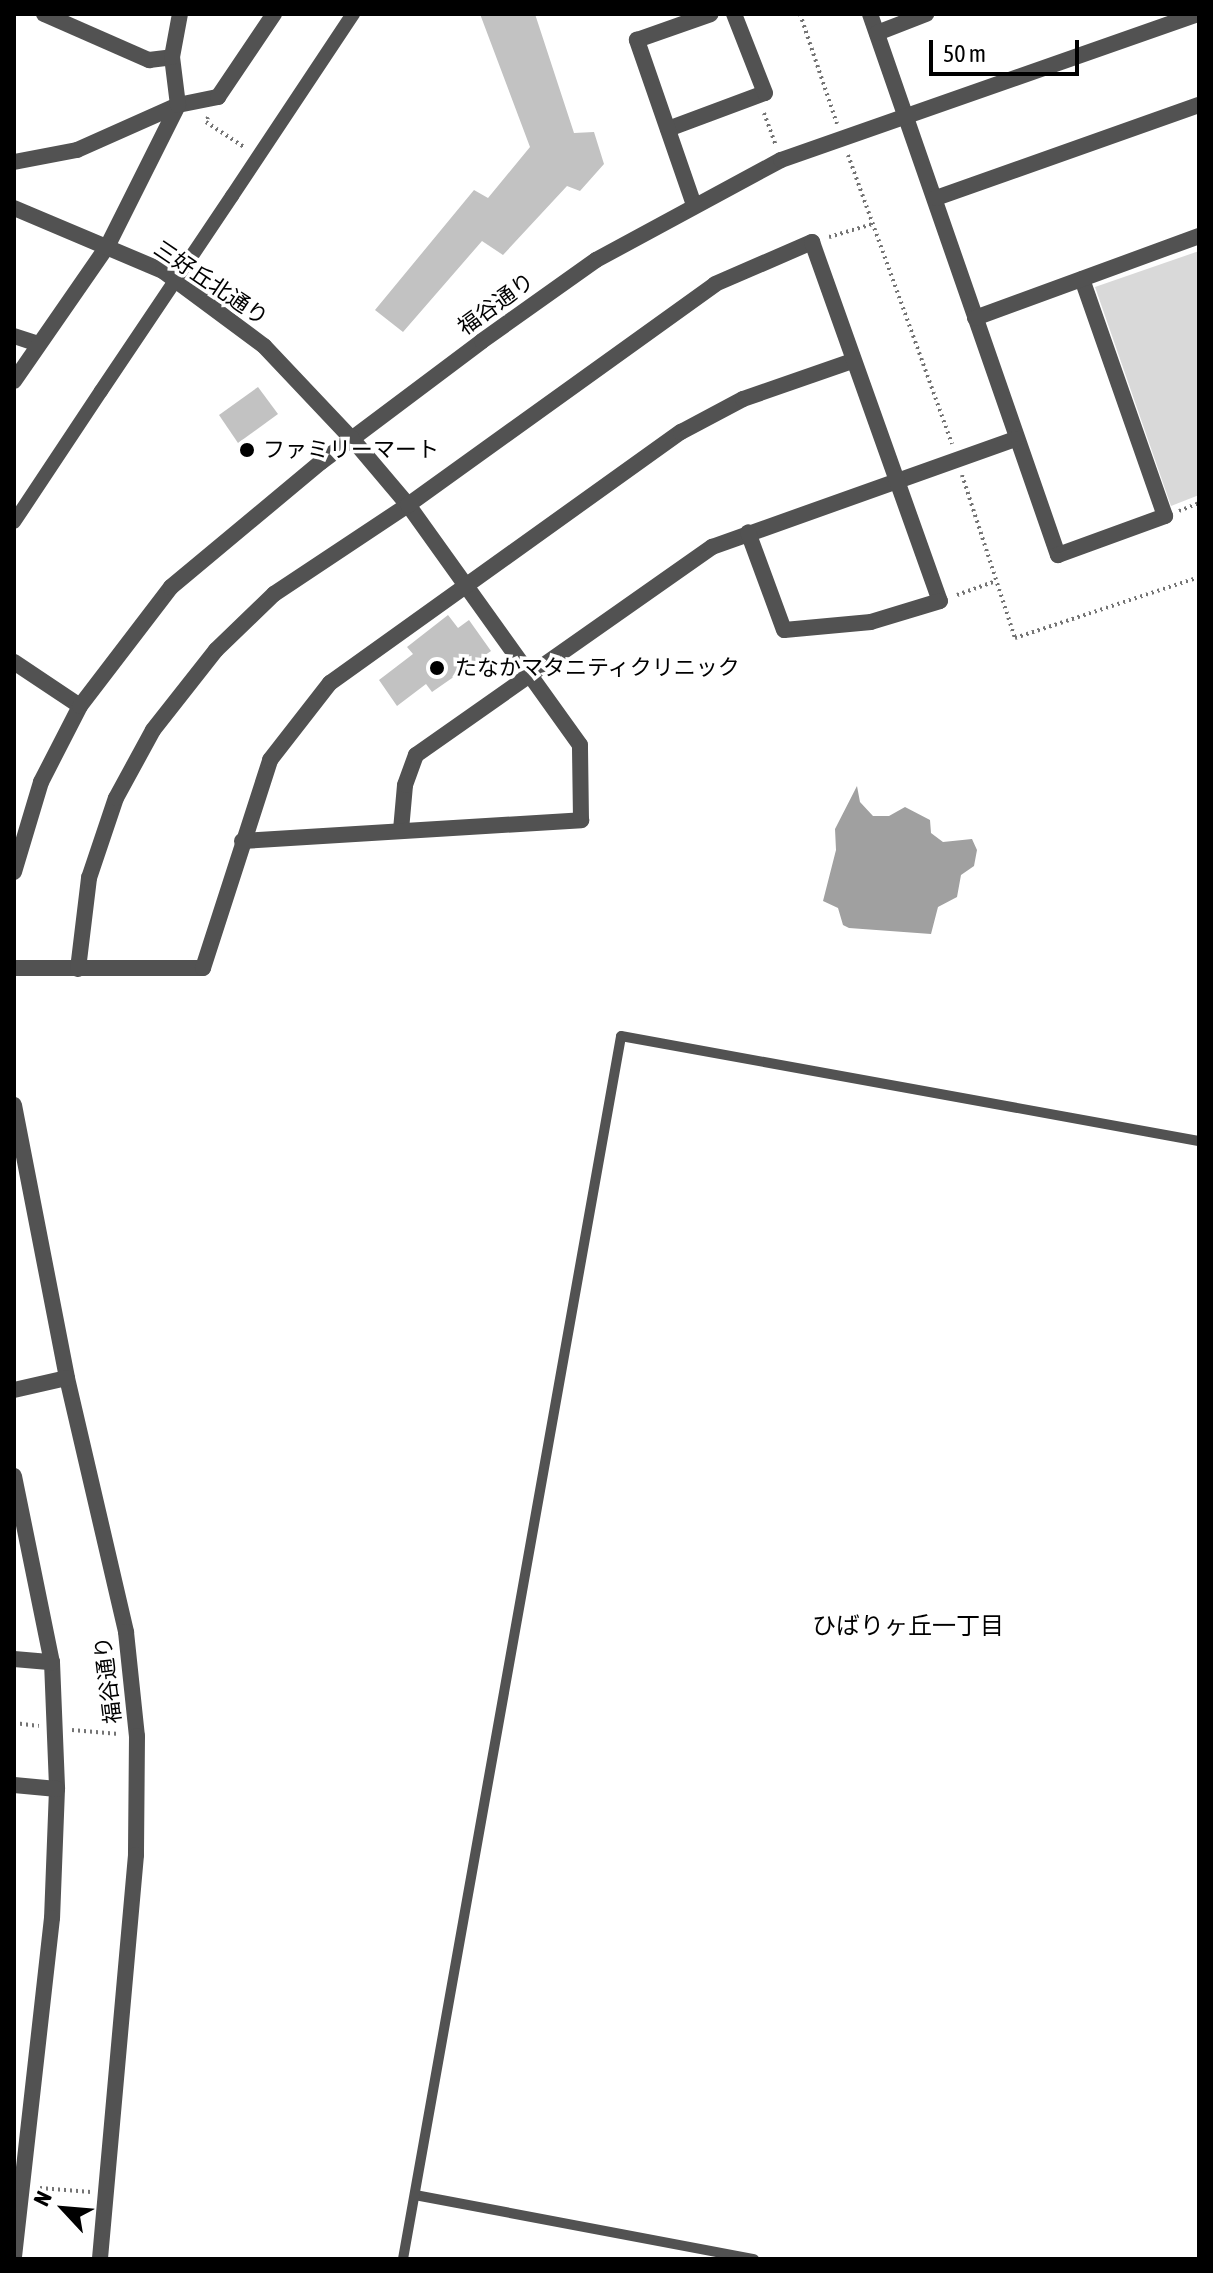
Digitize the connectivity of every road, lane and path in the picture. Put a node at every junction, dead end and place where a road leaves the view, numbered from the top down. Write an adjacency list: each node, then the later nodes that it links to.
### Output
1 (44, 14): 12 (street)
2 (180, 14): 12 (street)
3 (274, 14): 13 (street)
4 (353, 14): 41 (street, bridge)
5 (711, 14): 18 (street)
6 (734, 14): 14 (street)
7 (800, 14): 20 (path)
8 (870, 14): 11 (street)
9 (926, 14): 11 (street)
10 (1198, 14): 17 (street, 福谷通り)
11 (877, 33): 17 (street)
12 (172, 57): 15 (street)
13 (218, 97): 15 (street); 19 (path)
14 (760, 99): 18 (street); 21 (path)
15 (178, 105): 22 (street); 29 (street)
16 (1199, 105): 23 (street)
17 (903, 114): 20 (street, 福谷通り); 23 (street)
18 (668, 129): 24 (street)
19 (229, 136)
20 (841, 136): 21 (street, 福谷通り); 26 (path)
21 (781, 160): 24 (street, 福谷通り)
22 (14, 162)
23 (936, 198): 31 (street)
24 (694, 205): 37 (street, 福谷通り)
25 (14, 208): 29 (street, 三好丘北通り)
26 (873, 224): 28 (path); 38 (path)
27 (1199, 236): 30 (street)
28 (812, 242): 34 (street); 40 (street)
29 (108, 245): 33 (street); 37 (street, 三好丘北通り)
30 (1082, 279): 31 (street); 36 (street)
31 (975, 318): 36 (street)
32 (14, 336): 33 (street)
33 (39, 344): 35 (street)
34 (852, 361): 39 (street); 45 (street)
35 (14, 381)
36 (1015, 439): 38 (street)
37 (353, 440): 40 (street, 三好丘北通り); 49 (street, 福谷通り)
38 (956, 458): 39 (street); 44 (path)
39 (898, 481): 42 (street); 46 (street)
40 (408, 505): 45 (street, 三好丘北通り); 54 (street)
41 (14, 522)
42 (748, 532): 46 (street); 48 (street)
43 (1199, 577): 44 (path)
44 (996, 581): 46 (path)
45 (468, 589): 48 (street, 三好丘北通り); 51 (street)
46 (940, 601)
47 (14, 662): 49 (street)
48 (529, 677): 50 (street); 50 (street, 三好丘北通り)
49 (80, 706): 52 (street, 福谷通り)
50 (401, 830): 51 (street)
51 (242, 841): 54 (street)
52 (14, 872)
53 (14, 968): 54 (street)
54 (78, 969)
55 (14, 1105): 57 (street, 福谷通り)
56 (1199, 1141): 70 (lane)
57 (67, 1378): 58 (street); 64 (street, 福谷通り)
58 (14, 1390)
59 (14, 1476): 61 (street)
60 (14, 1659): 61 (street)
61 (52, 1662): 63 (street)
62 (14, 1723): 63 (path)
63 (54, 1728): 64 (path); 66 (street)
64 (137, 1736): 69 (street, 福谷通り)
65 (14, 1785): 66 (street)
66 (57, 1789): 67 (street)
67 (21, 2115): 68 (street)
68 (21, 2186): 69 (path); 71 (street)
69 (106, 2193): 73 (street, 福谷通り)
70 (415, 2195): 74 (lane); 75 (lane)
71 (14, 2251): 72 (street)
72 (14, 2259)
73 (100, 2259)
74 (403, 2259)
75 (754, 2259)

